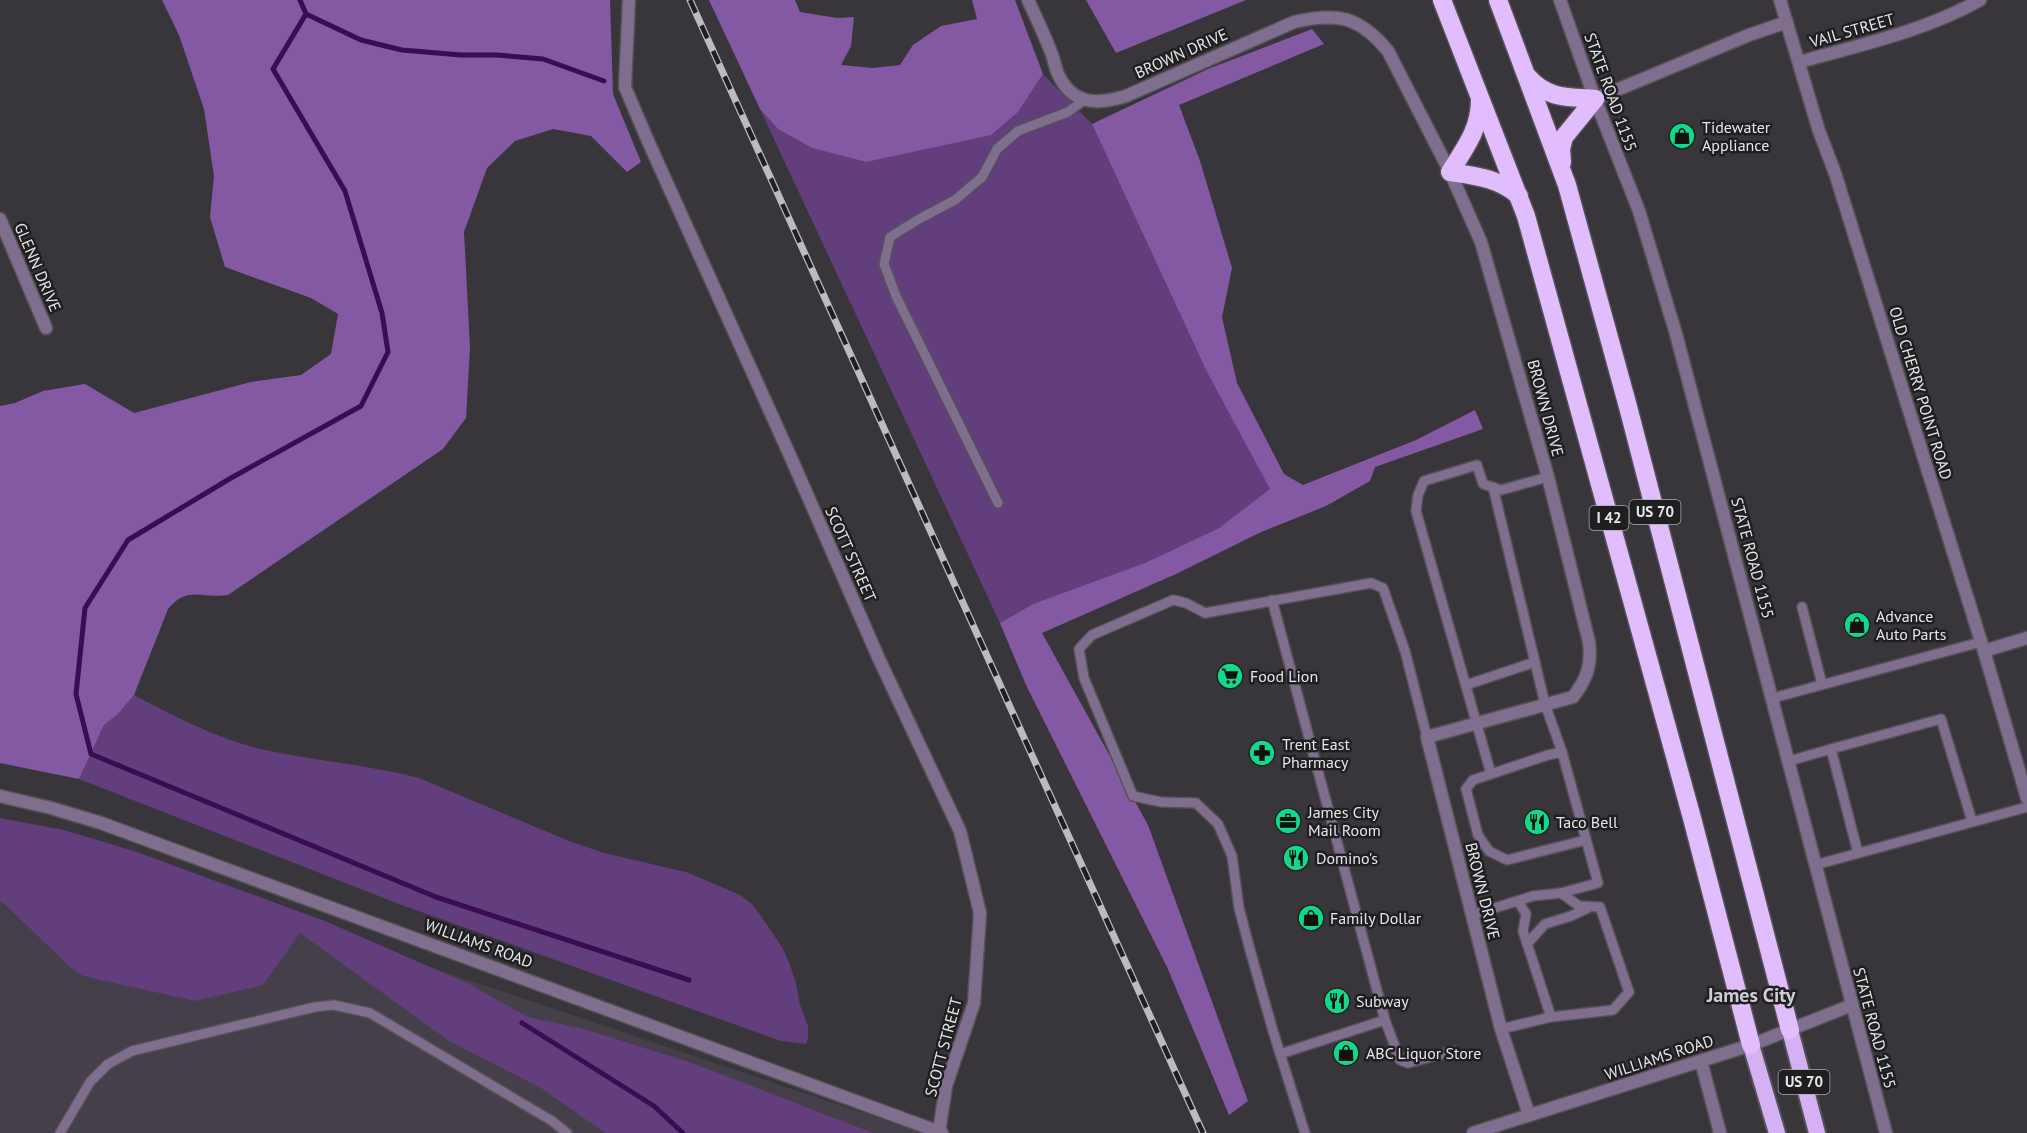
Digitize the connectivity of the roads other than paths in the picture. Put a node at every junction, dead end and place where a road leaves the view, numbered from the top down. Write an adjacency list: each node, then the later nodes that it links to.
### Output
1 (629, 0): 61 (street, SCOTT STREET)
2 (1028, 0): 13 (street)
3 (1442, 0): 11 (highway, I 42)
4 (1498, 0): 10 (highway, US 70)
5 (1560, 0): 12 (street, STATE ROAD 1155)
6 (1780, 0): 8 (street, OLD CHERRY POINT ROAD)
7 (1980, 0): 9 (street, VAIL STREET)
8 (1786, 22): 9 (street, OLD CHERRY POINT ROAD); 12 (street)
9 (1799, 62): 25 (street, OLD CHERRY POINT ROAD)
10 (1524, 71): 12 (highway); 15 (highway, US 70)
11 (1480, 95): 14 (highway); 16 (highway, I 42)
12 (1595, 99): 15 (highway); 29 (street, STATE ROAD 1155)
13 (1084, 100): 14 (street, BROWN DRIVE); 21 (lane)
14 (1450, 172): 16 (highway); 19 (street, BROWN DRIVE)
15 (1567, 185): 53 (highway, US 70)
16 (1519, 196): 54 (highway, I 42)
17 (0, 219): 18 (street, GLENN DRIVE)
18 (46, 328)
19 (1548, 477): 20 (lane); 30 (street, BROWN DRIVE)
20 (1493, 487): 26 (lane); 28 (lane)
21 (998, 503)
22 (1272, 600): 32 (lane); 51 (lane); 56 (lane)
23 (1802, 607): 27 (lane)
24 (2027, 638): 25 (street)
25 (1982, 646): 27 (lane); 38 (street, OLD CHERRY POINT ROAD)
26 (1535, 662): 28 (lane); 30 (lane)
27 (1822, 684): 29 (lane)
28 (1466, 685): 31 (lane)
29 (1773, 698): 35 (street, STATE ROAD 1155)
30 (1545, 704): 31 (street, BROWN DRIVE); 34 (lane)
31 (1477, 723): 32 (street, BROWN DRIVE); 36 (lane)
32 (1427, 737): 47 (street, BROWN DRIVE)
33 (1831, 749): 35 (lane); 40 (lane); 42 (lane)
34 (1562, 752): 36 (lane); 41 (lane)
35 (1789, 761): 43 (street, STATE ROAD 1155)
36 (1491, 774): 41 (lane)
37 (0, 796): 61 (street, WILLIAMS ROAD)
38 (2027, 798)
39 (2027, 807): 40 (lane)
40 (1972, 821): 42 (lane)
41 (1586, 840): 44 (lane)
42 (1858, 853): 43 (lane)
43 (1815, 865): 49 (street, STATE ROAD 1155)
44 (1561, 893): 45 (lane); 46 (lane)
45 (1518, 901): 47 (lane); 48 (lane)
46 (1590, 907): 48 (lane); 50 (lane)
47 (1472, 915): 52 (street, BROWN DRIVE)
48 (1527, 944): 50 (lane)
49 (1852, 1005): 53 (street, WILLIAMS ROAD); 67 (street, STATE ROAD 1155)
50 (1551, 1017): 52 (lane)
51 (1385, 1020): 55 (lane); 56 (lane)
52 (1501, 1029): 58 (street, BROWN DRIVE)
53 (1790, 1030): 54 (street, WILLIAMS ROAD); 66 (highway, US 70)
54 (1751, 1045): 57 (street, WILLIAMS ROAD); 65 (highway, I 42)
55 (1453, 1051)
56 (1280, 1054): 62 (lane)
57 (1701, 1061): 58 (street, WILLIAMS ROAD); 64 (street)
58 (1529, 1115): 63 (street, WILLIAMS ROAD)
59 (60, 1133): 60 (lane)
60 (567, 1133)
61 (940, 1133)
62 (1305, 1133)
63 (1473, 1133)
64 (1720, 1133)
65 (1777, 1133)
66 (1817, 1133)
67 (1886, 1133)

